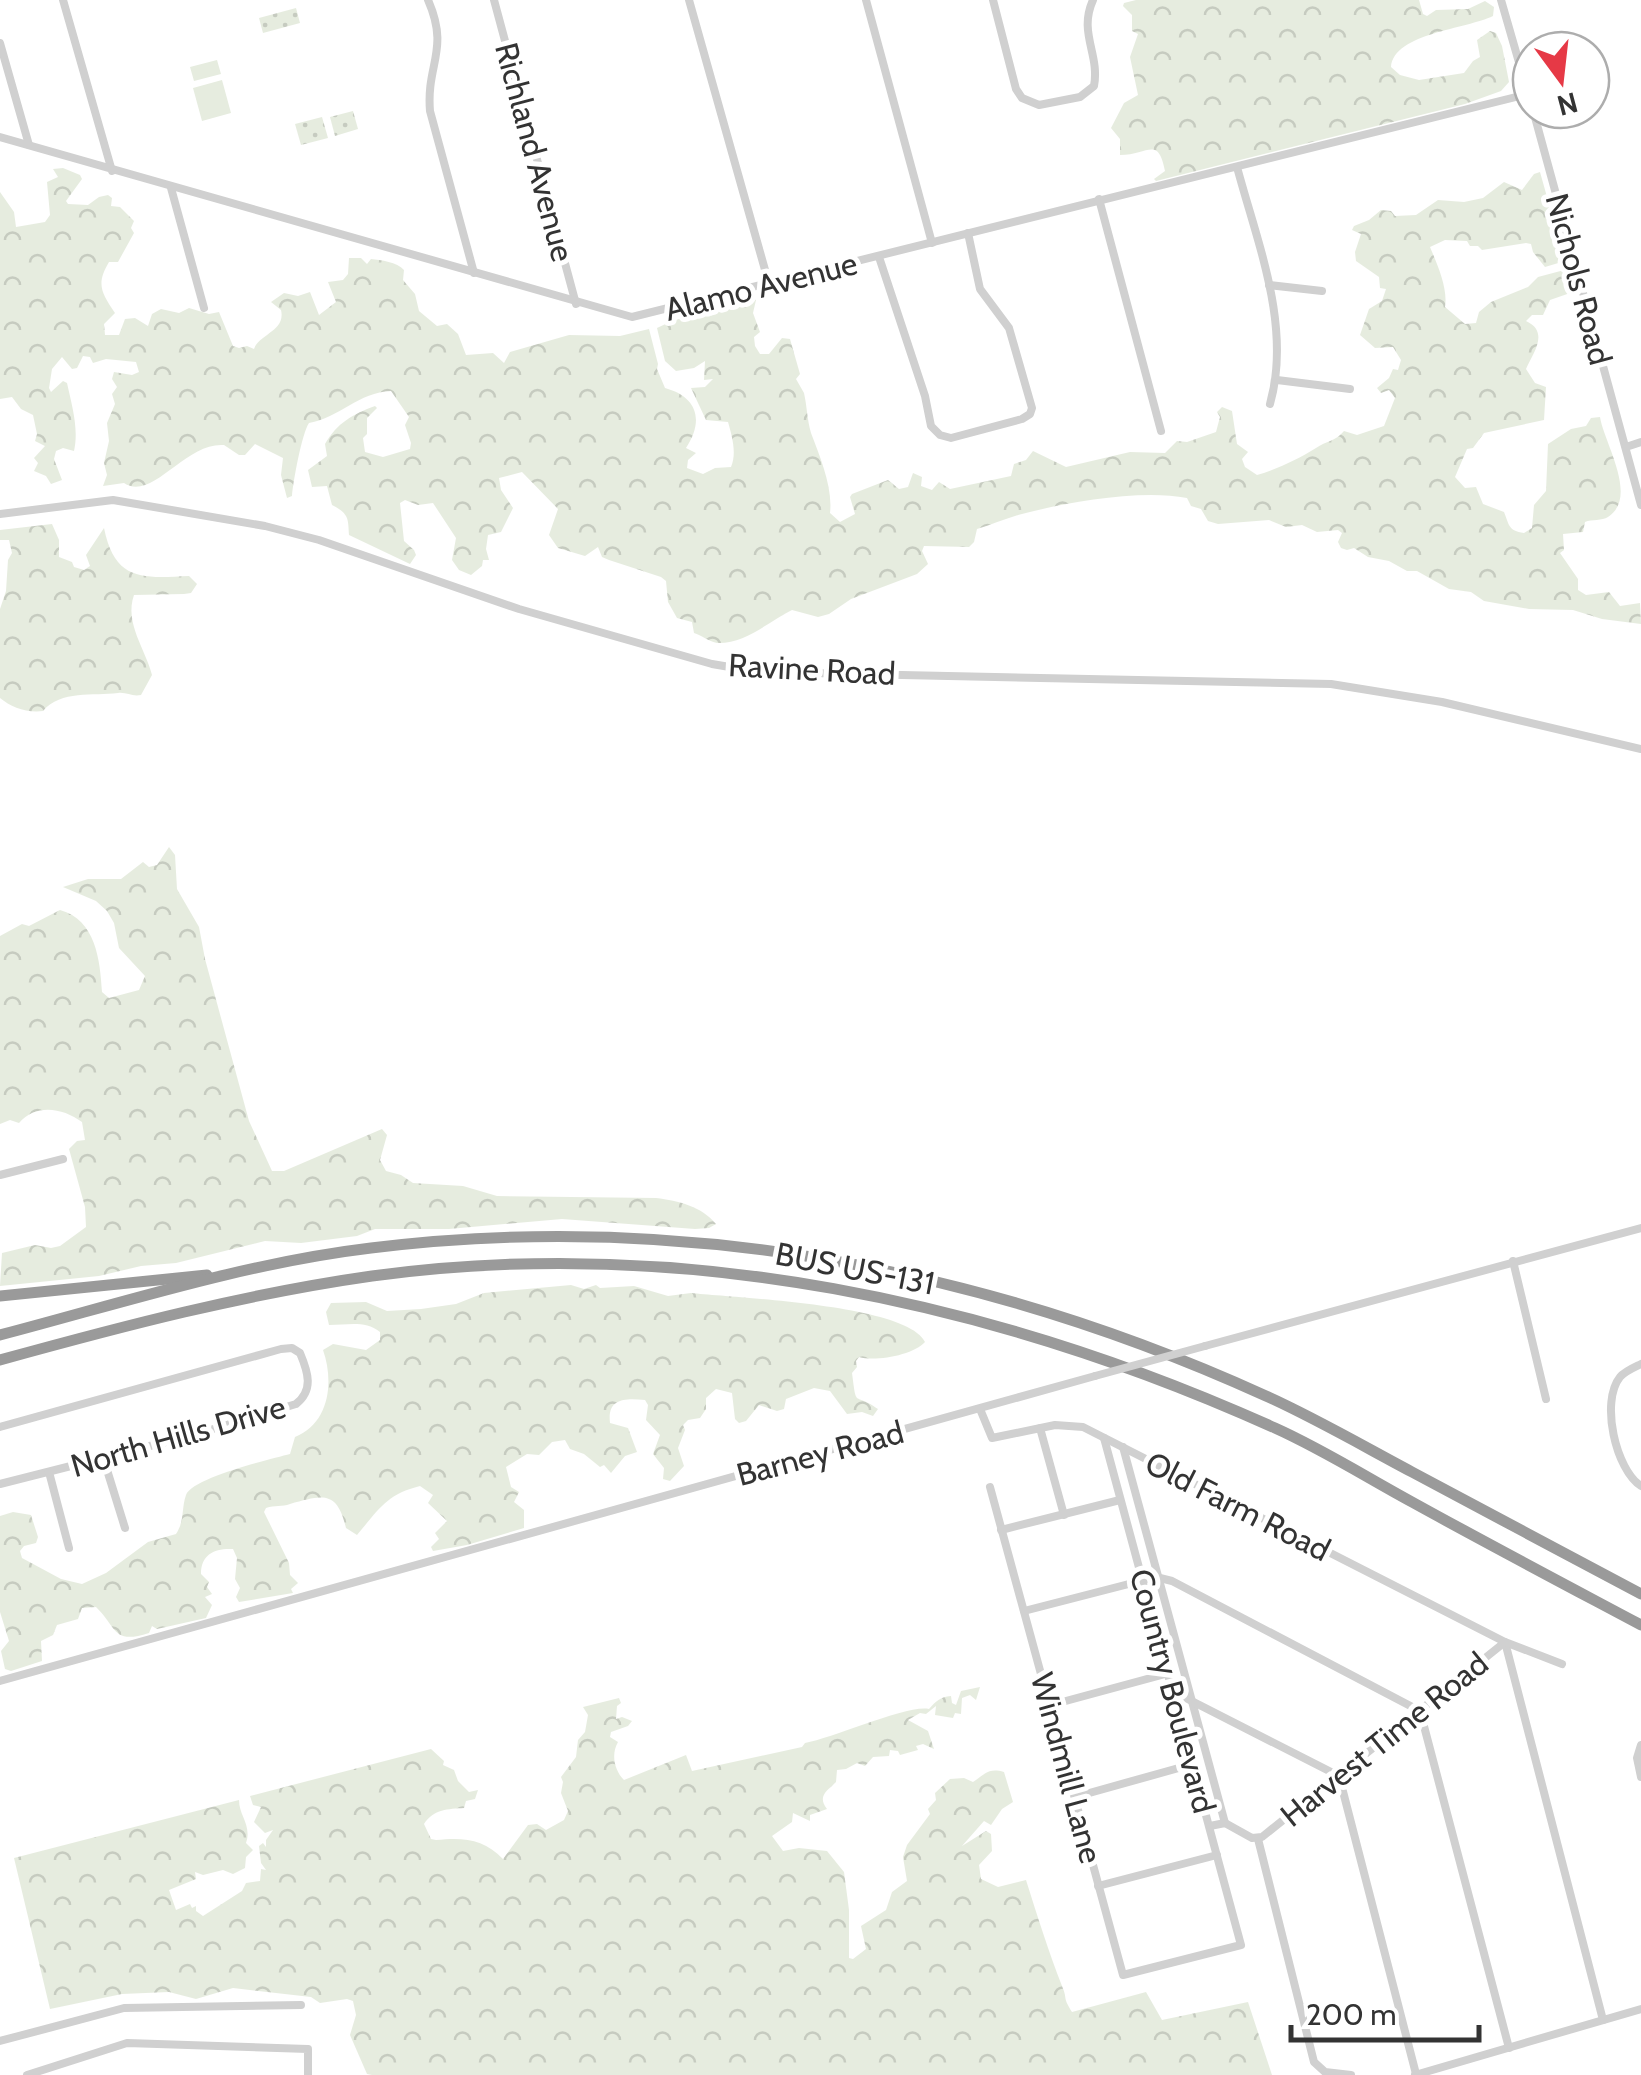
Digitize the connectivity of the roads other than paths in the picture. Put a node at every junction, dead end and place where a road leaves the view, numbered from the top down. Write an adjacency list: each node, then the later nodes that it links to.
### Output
1 (63, 0): 16 (street)
2 (428, 0): 22 (street)
3 (494, 0): 26 (street, Richland Avenue)
4 (689, 0): 23 (street)
5 (866, 0): 20 (street)
6 (993, 0): 7 (street)
7 (1093, 0)
8 (1501, 0): 9 (street, Nichols Road)
9 (1511, 34)
10 (0, 43): 14 (street)
11 (1511, 106): 15 (street, Alamo Avenue)
12 (1539, 130): 33 (street, Nichols Road)
13 (0, 137): 14 (street, Alamo Avenue)
14 (29, 146): 16 (street, Alamo Avenue)
15 (1238, 167): 18 (street, Alamo Avenue); 24 (street)
16 (112, 171): 17 (street, Alamo Avenue)
17 (171, 188): 22 (street, Alamo Avenue); 27 (street)
18 (1099, 199): 19 (street, Alamo Avenue); 31 (street)
19 (968, 233): 20 (street, Alamo Avenue); 21 (street)
20 (932, 243): 21 (street, Alamo Avenue)
21 (879, 256): 23 (street, Alamo Avenue)
22 (474, 273): 26 (street, Alamo Avenue)
23 (768, 284): 26 (street, Alamo Avenue)
24 (1269, 285): 25 (street); 28 (street)
25 (1322, 291)
26 (576, 304)
27 (204, 308)
28 (1276, 380): 29 (street); 30 (street)
29 (1350, 389)
30 (1270, 404)
31 (1161, 432)
32 (1641, 442): 33 (street)
33 (1626, 447): 34 (street, Nichols Road)
34 (1641, 506)
35 (0, 514): 36 (street, Ravine Road)
36 (1641, 749)
37 (63, 1159): 38 (street)
38 (0, 1174)
39 (1641, 1228): 40 (street, Barney Road)
40 (1513, 1261): 46 (street); 47 (street, Barney Road, bridge)
41 (246, 1270): 42 (highway); 43 (highway, BUS US-131); 64 (highway, BUS US-131)
42 (0, 1296)
43 (0, 1335)
44 (0, 1360): 66 (highway, BUS US-131)
45 (1641, 1364): 55 (street)
46 (1546, 1399)
47 (980, 1409): 49 (street, Old Farm Road); 70 (street, Barney Road)
48 (0, 1427): 52 (street, North Hills Drive)
49 (1040, 1428): 50 (street, Old Farm Road); 58 (street)
50 (1104, 1438): 51 (street, Old Farm Road); 57 (street, Country Boulevard)
51 (1123, 1447): 62 (street, Country Boulevard); 67 (street, Old Farm Road)
52 (103, 1458): 53 (street, North Hills Drive); 59 (street)
53 (49, 1472): 54 (street, North Hills Drive); 61 (street)
54 (0, 1484)
55 (1641, 1486)
56 (990, 1487): 60 (street, Windmill Lane)
57 (1120, 1500): 58 (street); 63 (street, Country Boulevard)
58 (1064, 1515): 60 (street)
59 (125, 1528)
60 (1002, 1530): 65 (street, Windmill Lane)
61 (69, 1548)
62 (1156, 1577): 63 (street); 72 (street, Country Boulevard); 74 (street)
63 (1142, 1580): 65 (street); 69 (street, Country Boulevard)
64 (1641, 1594)
65 (1024, 1610): 73 (street, Windmill Lane)
66 (1641, 1625)
67 (1504, 1642): 68 (street, Old Farm Road); 74 (street, Harvest Time Road); 88 (street)
68 (1562, 1664)
69 (1170, 1673): 71 (street, Country Boulevard); 73 (street)
70 (0, 1681)
71 (1174, 1692): 72 (street); 76 (street, Country Boulevard)
72 (1190, 1700): 77 (street); 80 (street, Country Boulevard)
73 (1051, 1706): 79 (street, Windmill Lane)
74 (1420, 1711): 77 (street, Harvest Time Road); 90 (street)
75 (1641, 1744): 78 (street)
76 (1193, 1764): 79 (street); 81 (street, Country Boulevard)
77 (1339, 1776): 82 (street, Harvest Time Road); 94 (street)
78 (1641, 1778)
79 (1075, 1796): 84 (street, Windmill Lane)
80 (1225, 1823): 81 (street); 82 (street, Harvest Time Road)
81 (1210, 1826): 83 (street, Country Boulevard)
82 (1258, 1839): 93 (street)
83 (1217, 1855): 84 (street); 85 (street, Country Boulevard)
84 (1098, 1886): 85 (street, Windmill Lane)
85 (1123, 1976)
86 (301, 2005): 89 (street)
87 (1641, 2009): 88 (street)
88 (1603, 2020): 90 (street)
89 (0, 2041)
90 (1509, 2048): 94 (street)
91 (28, 2075): 92 (street)
92 (308, 2075)
93 (1351, 2075)
94 (1415, 2075)

